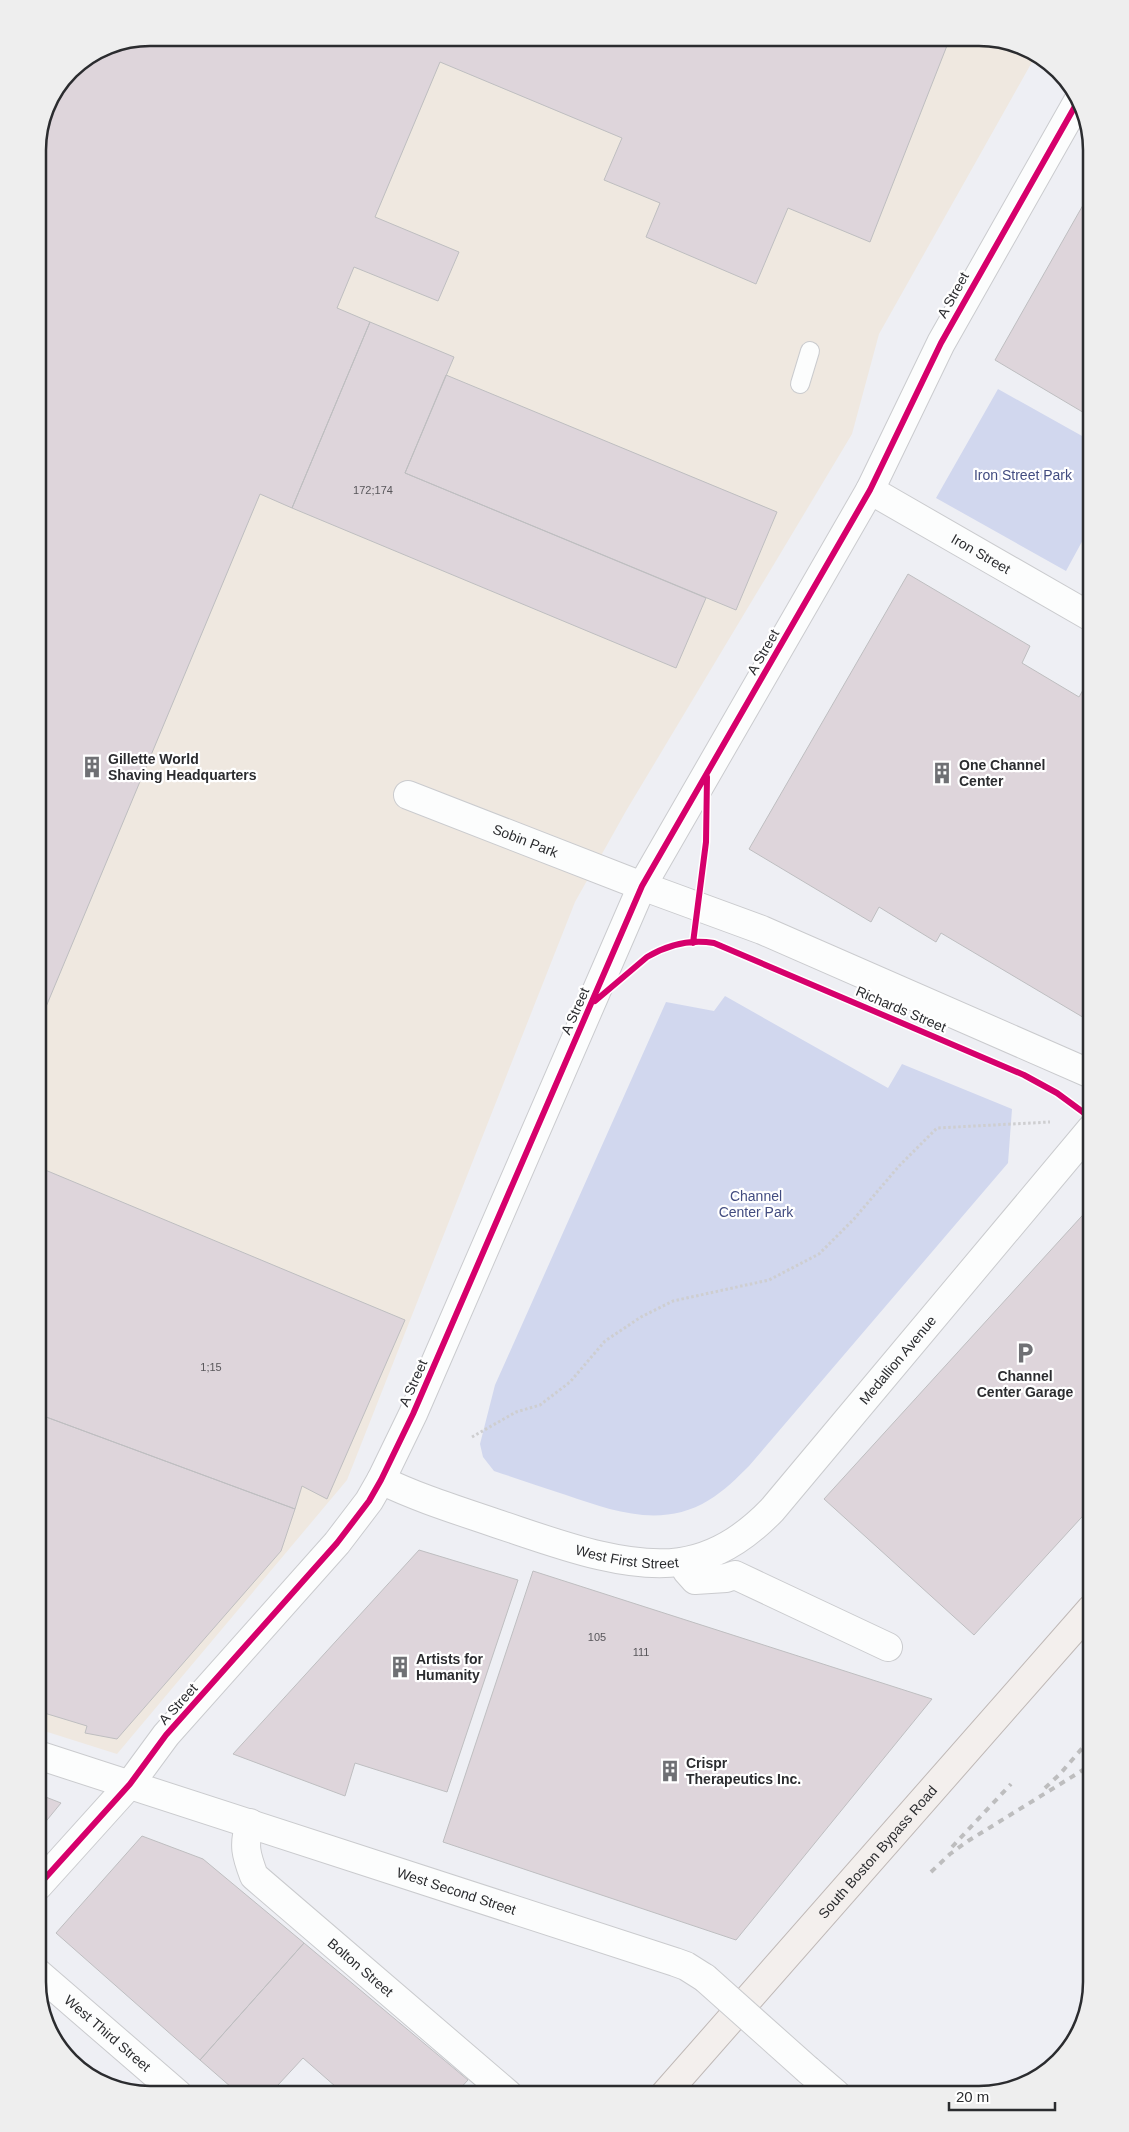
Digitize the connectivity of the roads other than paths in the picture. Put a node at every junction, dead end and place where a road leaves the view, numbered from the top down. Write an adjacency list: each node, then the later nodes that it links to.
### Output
1 (1074, 108): 4 (main road, A Street)
2 (810, 351): 3 (lane)
3 (800, 384)
4 (870, 490): 5 (main road, Iron Street); 7 (main road, A Street)
5 (1083, 608)
6 (408, 795): 7 (main road, Sobin Park)
7 (642, 886): 8 (main road, Richards Street); 10 (main road, A Street)
8 (1083, 1068)
9 (1083, 1139): 11 (main road, Medallion Avenue)
10 (382, 1480): 11 (main road, West First Street); 15 (main road, A Street)
11 (682, 1562): 13 (main road, West First Street)
12 (1083, 1619): 21 (main road, South Boston Bypass Road)
13 (888, 1647)
14 (46, 1758): 15 (main road, West Second Street)
15 (130, 1784): 16 (main road, West Second Street); 17 (main road, A Street)
16 (250, 1823): 20 (main road, Bolton Street); 22 (main road, West Second Street, bridge)
17 (46, 1877)
18 (46, 1980): 19 (main road, West Third Street)
19 (169, 2086)
20 (499, 2086)
21 (672, 2086)
22 (827, 2086)

